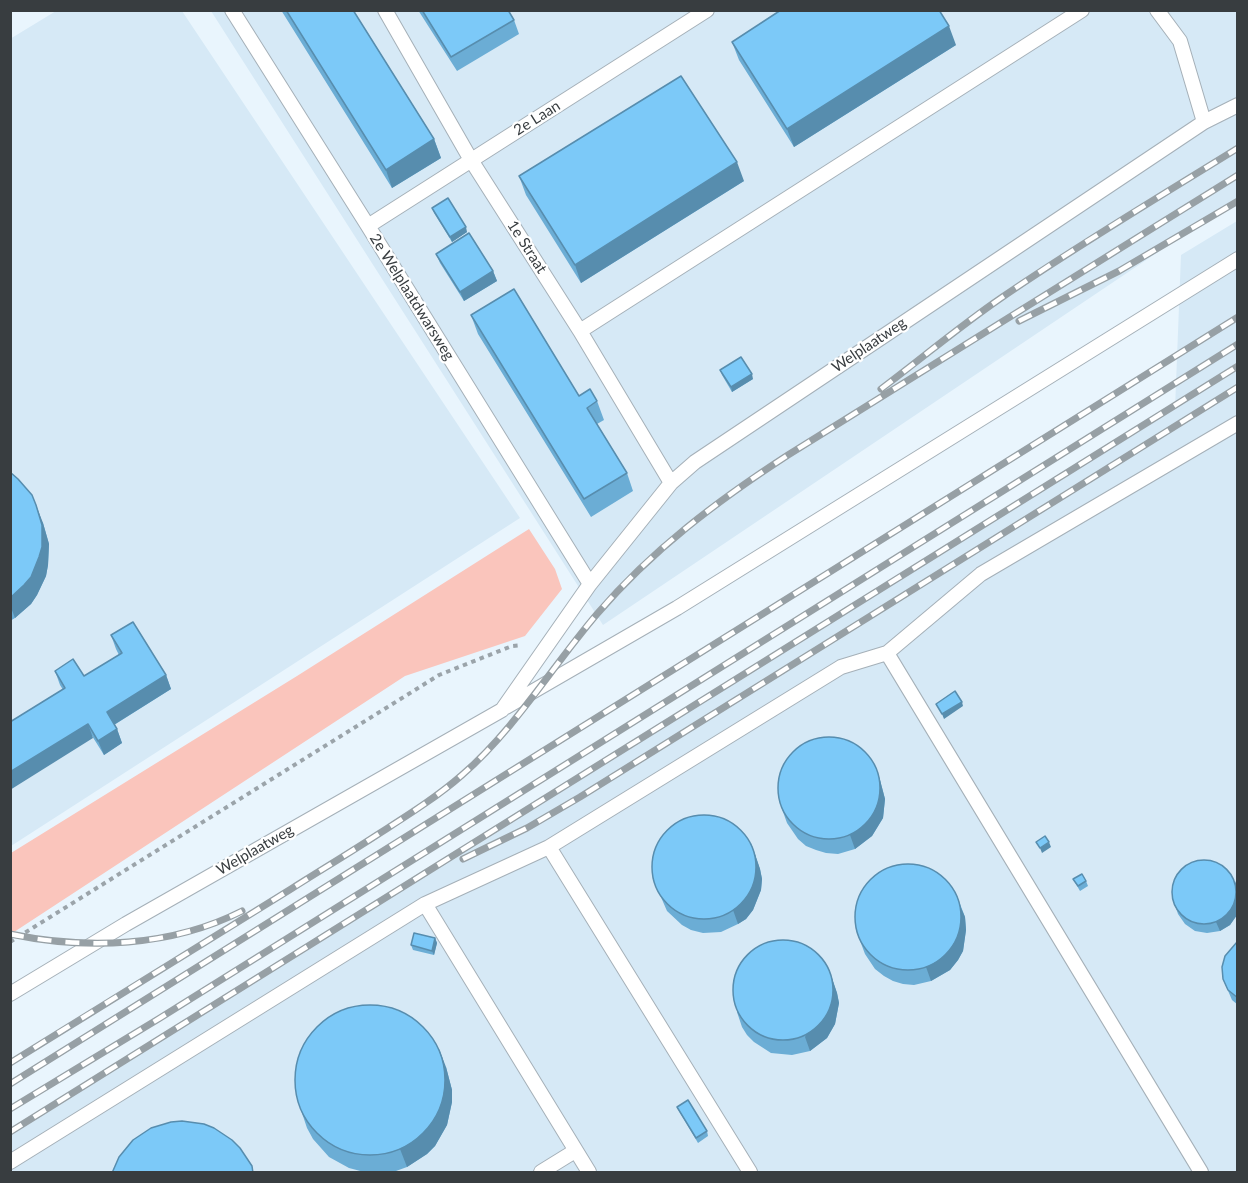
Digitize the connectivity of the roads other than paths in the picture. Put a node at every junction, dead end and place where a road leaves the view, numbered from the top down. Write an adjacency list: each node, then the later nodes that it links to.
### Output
1 (232, 10): 9 (lane, 2e Welplaatdwarsweg)
2 (385, 10): 8 (lane, 1e Straat)
3 (707, 10): 8 (lane, 2e Laan)
4 (1082, 10): 11 (lane)
5 (1157, 10): 7 (lane)
6 (1238, 105): 7 (lane, Welplaatweg)
7 (1204, 122): 13 (lane, Welplaatweg)
8 (471, 160): 9 (lane, 2e Laan); 11 (lane, 1e Straat)
9 (368, 226): 14 (lane, 2e Welplaatdwarsweg)
10 (1238, 259): 16 (lane, Welplaatweg)
11 (580, 331): 13 (lane, 1e Straat)
12 (1238, 423): 15 (lane)
13 (670, 483): 14 (lane, Welplaatweg)
14 (590, 584): 16 (lane, Welplaatweg)
15 (887, 653): 17 (lane); 25 (lane)
16 (502, 710): 19 (lane, Welplaatweg)
17 (549, 847): 18 (lane); 24 (lane)
18 (425, 903): 20 (lane); 21 (lane)
19 (10, 994)
20 (575, 1151): 22 (lane); 23 (lane)
21 (10, 1162)
22 (541, 1173)
23 (589, 1173)
24 (750, 1173)
25 (1201, 1173)

